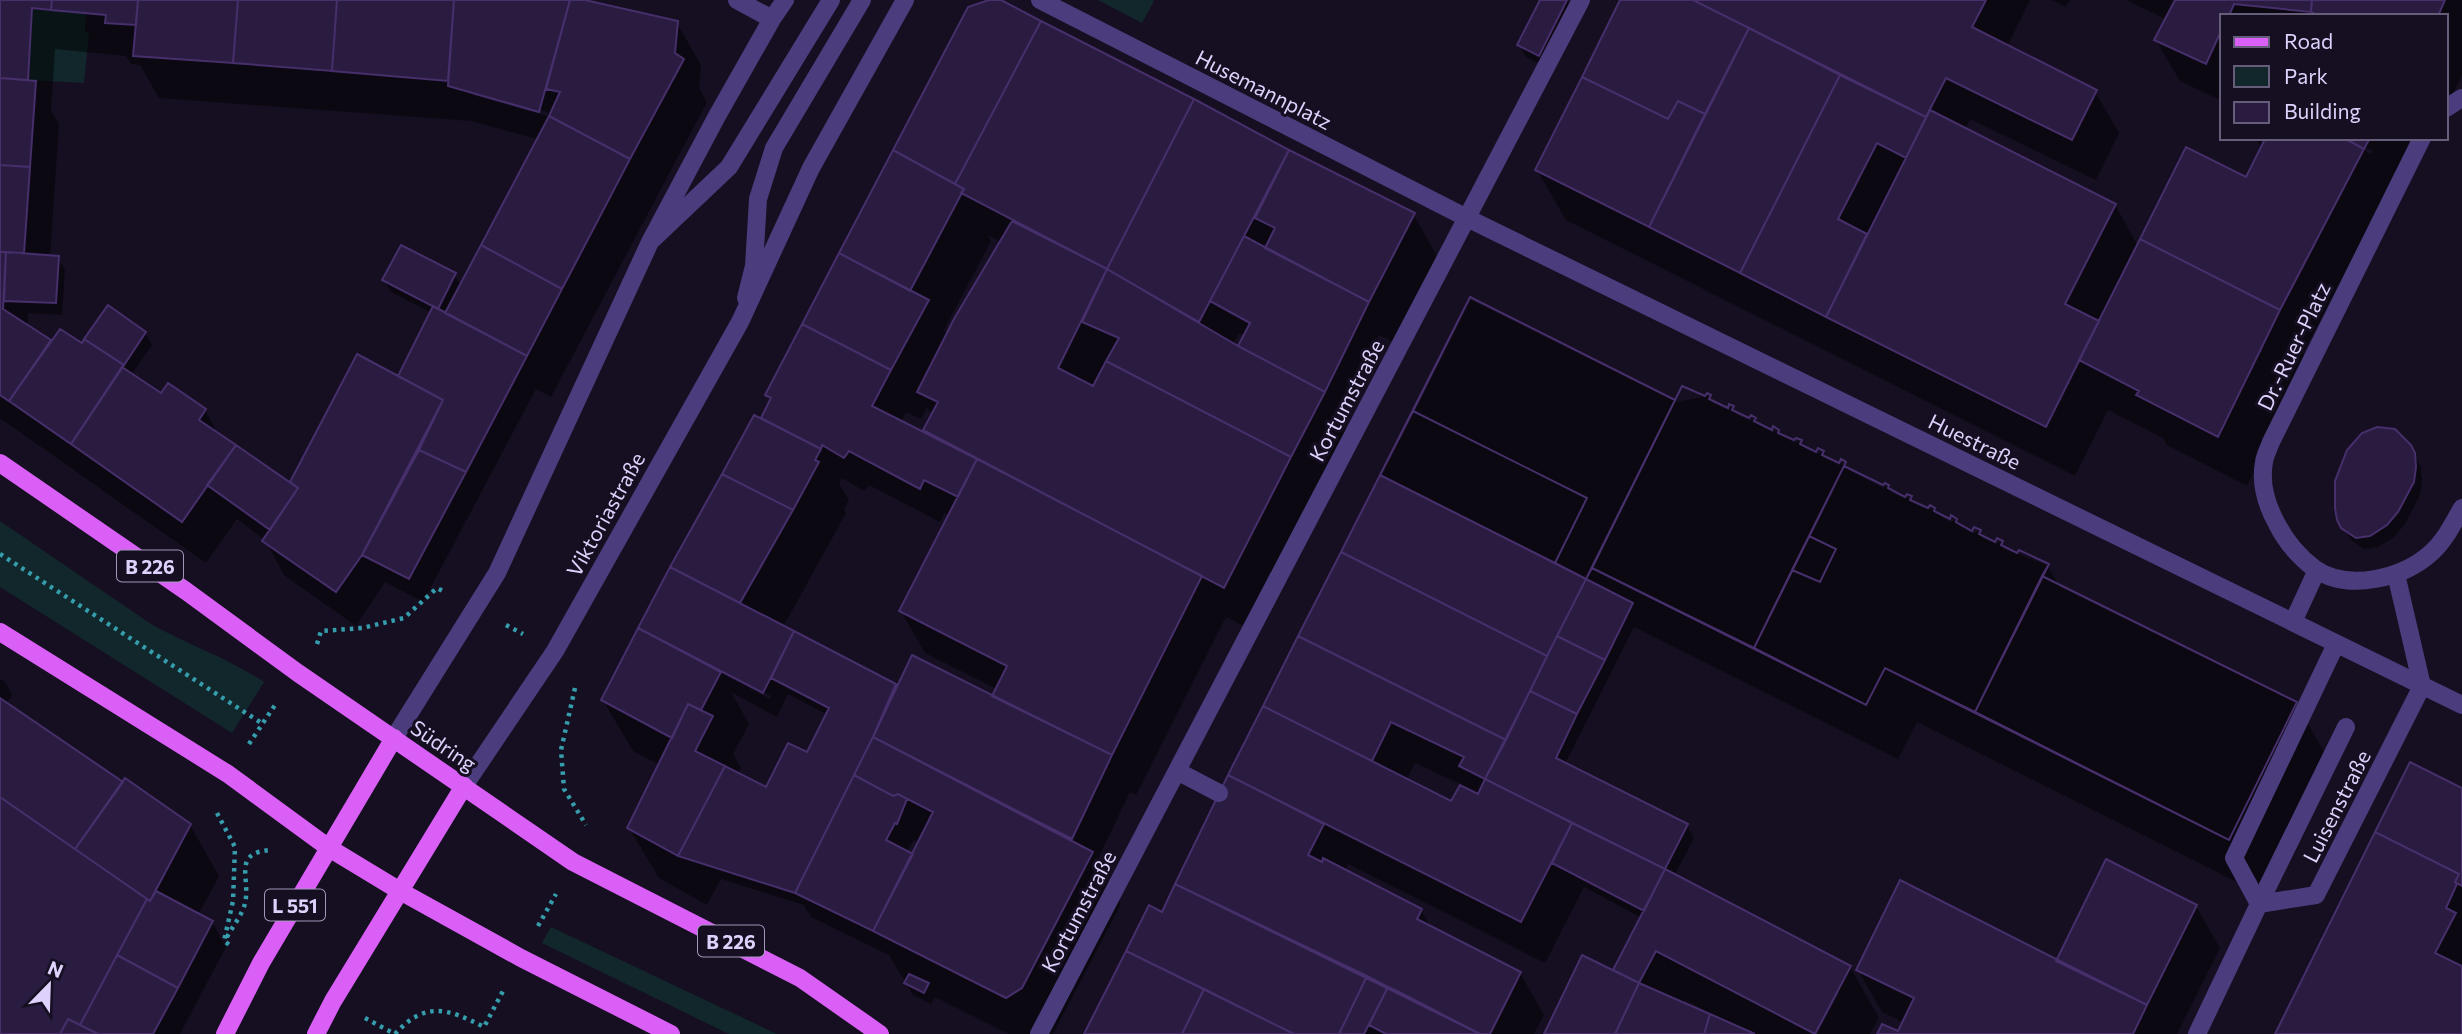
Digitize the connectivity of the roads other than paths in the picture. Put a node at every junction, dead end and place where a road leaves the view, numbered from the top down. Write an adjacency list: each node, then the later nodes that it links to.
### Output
1 (737, 0): 8 (street)
2 (785, 0): 8 (street)
3 (831, 0): 11 (street)
4 (862, 0): 12 (street)
5 (905, 0): 12 (street, Viktoriastraße)
6 (1041, 0): 10 (street, Husemannplatz)
7 (1581, 0): 10 (street, Kortumstraße)
8 (772, 19): 11 (street)
9 (2421, 140): 15 (street, Dr.-Ruer-Platz)
10 (1467, 218): 17 (street, Huestraße); 24 (street, Kortumstraße)
11 (650, 242): 23 (street)
12 (740, 322): 25 (street, Viktoriastraße)
13 (0, 463): 23 (main road, Südring / B 226)
14 (2462, 509): 16 (street, Dr.-Ruer-Platz)
15 (2317, 570): 16 (street, Dr.-Ruer-Platz); 17 (street)
16 (2396, 574): 20 (street)
17 (2293, 622): 19 (street, Huestraße)
18 (0, 632): 27 (main road)
19 (2336, 644): 20 (street, Huestraße); 29 (street)
20 (2422, 686): 21 (street, Huestraße); 29 (street, Luisenstraße)
21 (2462, 705)
22 (2346, 727): 29 (street)
23 (394, 738): 25 (main road, Südring / B 226); 27 (main road, L 551)
24 (1177, 771): 26 (street); 34 (street, Kortumstraße)
25 (464, 786): 28 (main road, Viktoriastraße); 33 (main road, Südring / B 226)
26 (1219, 793)
27 (328, 848): 28 (main road); 30 (main road, L 551)
28 (400, 891): 31 (main road, Viktoriastraße); 32 (main road)
29 (2259, 904): 35 (street)
30 (225, 1034)
31 (316, 1034)
32 (671, 1034)
33 (880, 1034)
34 (1039, 1034)
35 (2197, 1034)

